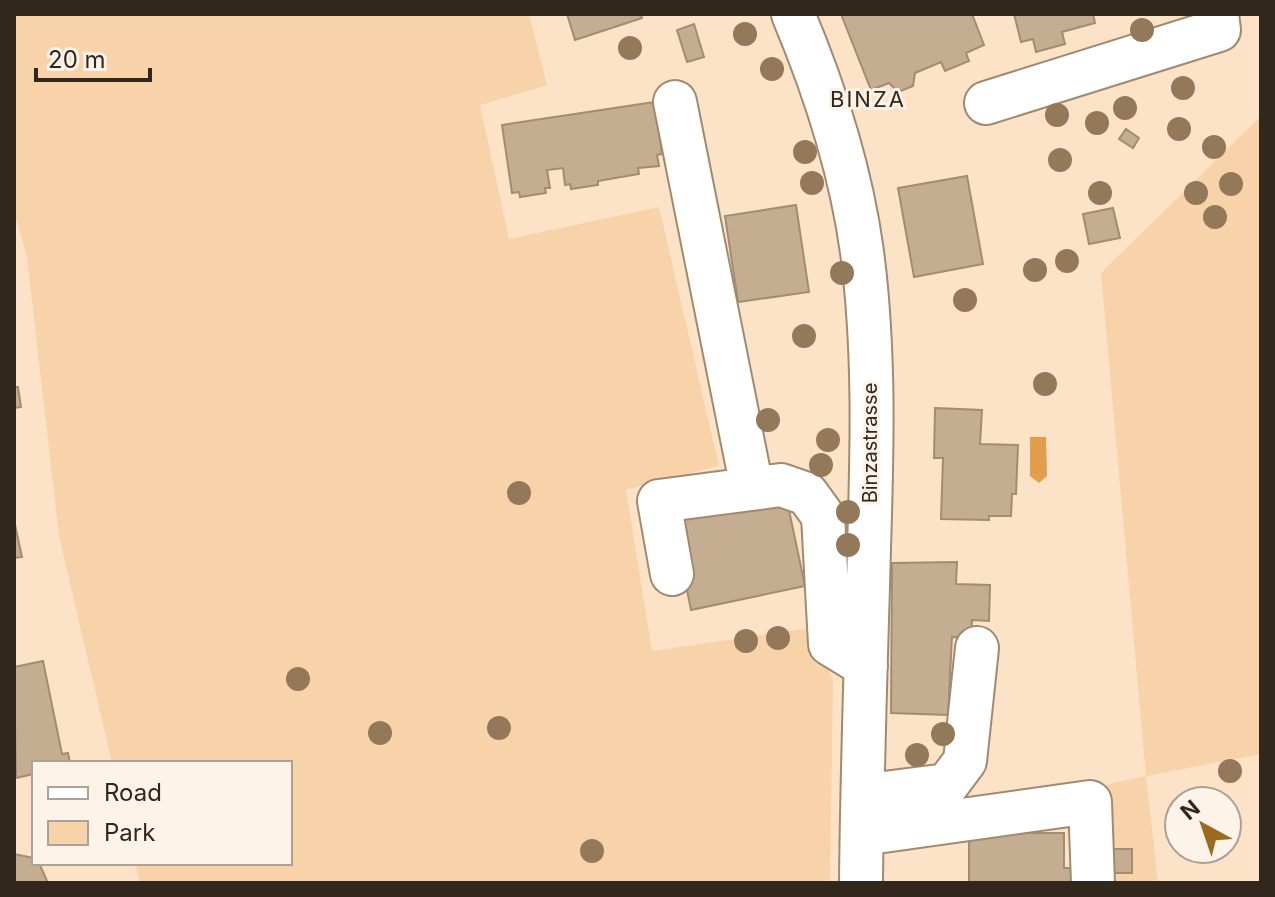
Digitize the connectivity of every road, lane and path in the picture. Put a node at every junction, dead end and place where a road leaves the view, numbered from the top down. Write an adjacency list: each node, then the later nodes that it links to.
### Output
1 (786, 19): 8 (street, Binzastrasse)
2 (1218, 22): 4 (street)
3 (675, 102): 5 (street)
4 (986, 103)
5 (752, 488): 6 (street); 8 (street)
6 (672, 574)
7 (977, 648): 9 (street)
8 (866, 666): 9 (street, Binzastrasse)
9 (863, 792): 10 (street, Binzastrasse)
10 (862, 834): 11 (street, Binzastrasse); 12 (street)
11 (861, 883)
12 (1093, 883)

